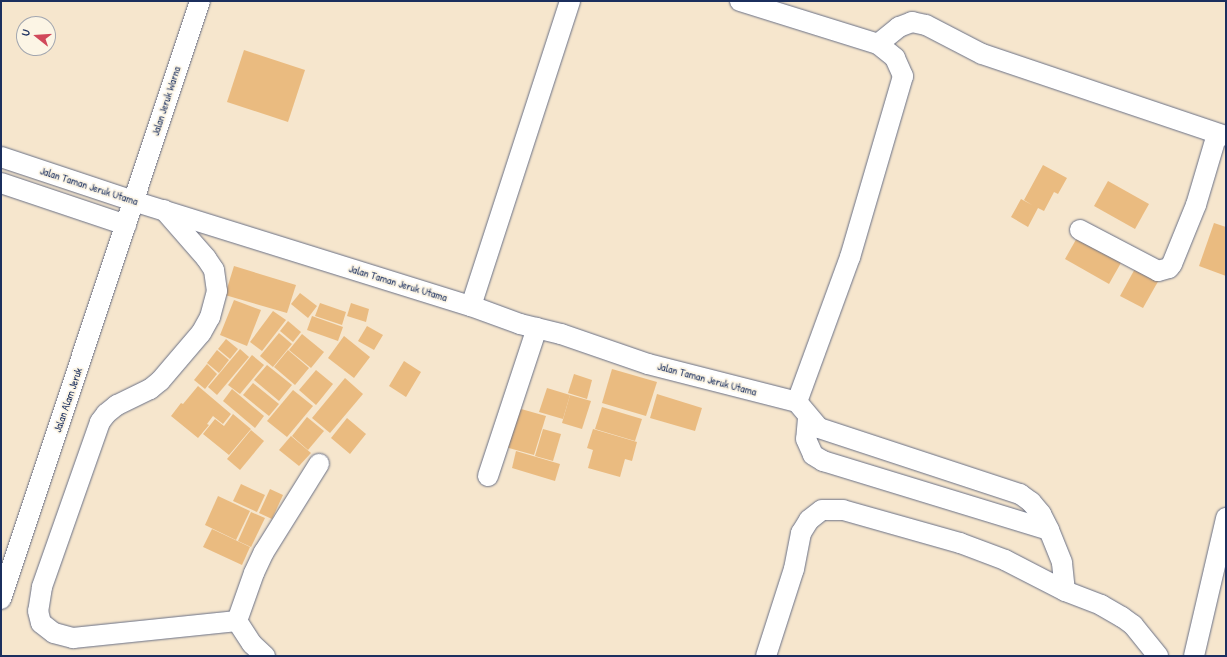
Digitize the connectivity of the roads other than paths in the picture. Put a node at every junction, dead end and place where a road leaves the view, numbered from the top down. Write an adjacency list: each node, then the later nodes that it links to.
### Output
1 (200, 1): 8 (street, Jalan Jeruk Warna)
2 (570, 1): 12 (street)
3 (740, 1): 4 (street)
4 (878, 44): 5 (street); 14 (street)
5 (1222, 135): 11 (street)
6 (1, 157): 8 (street, Jalan Taman Jeruk Utama)
7 (1, 184): 10 (street)
8 (133, 201): 9 (street, Jalan Taman Jeruk Utama); 10 (street, Jalan Alam Jeruk)
9 (164, 210): 12 (street, Jalan Taman Jeruk Utama); 21 (street)
10 (126, 225): 20 (street, Jalan Alam Jeruk)
11 (1080, 230)
12 (471, 306): 13 (street, Jalan Taman Jeruk Utama)
13 (537, 328): 14 (street, Jalan Taman Jeruk Utama); 16 (street)
14 (802, 410): 18 (street, Jalan Taman Jeruk Utama); 18 (street)
15 (319, 464): 21 (street)
16 (488, 476)
17 (1226, 518): 25 (street)
18 (1049, 530): 19 (street, Jalan Taman Jeruk Utama)
19 (1065, 591): 23 (street); 24 (street)
20 (1, 599)
21 (237, 621): 22 (street)
22 (265, 656)
23 (766, 656)
24 (1158, 656)
25 (1194, 656)

